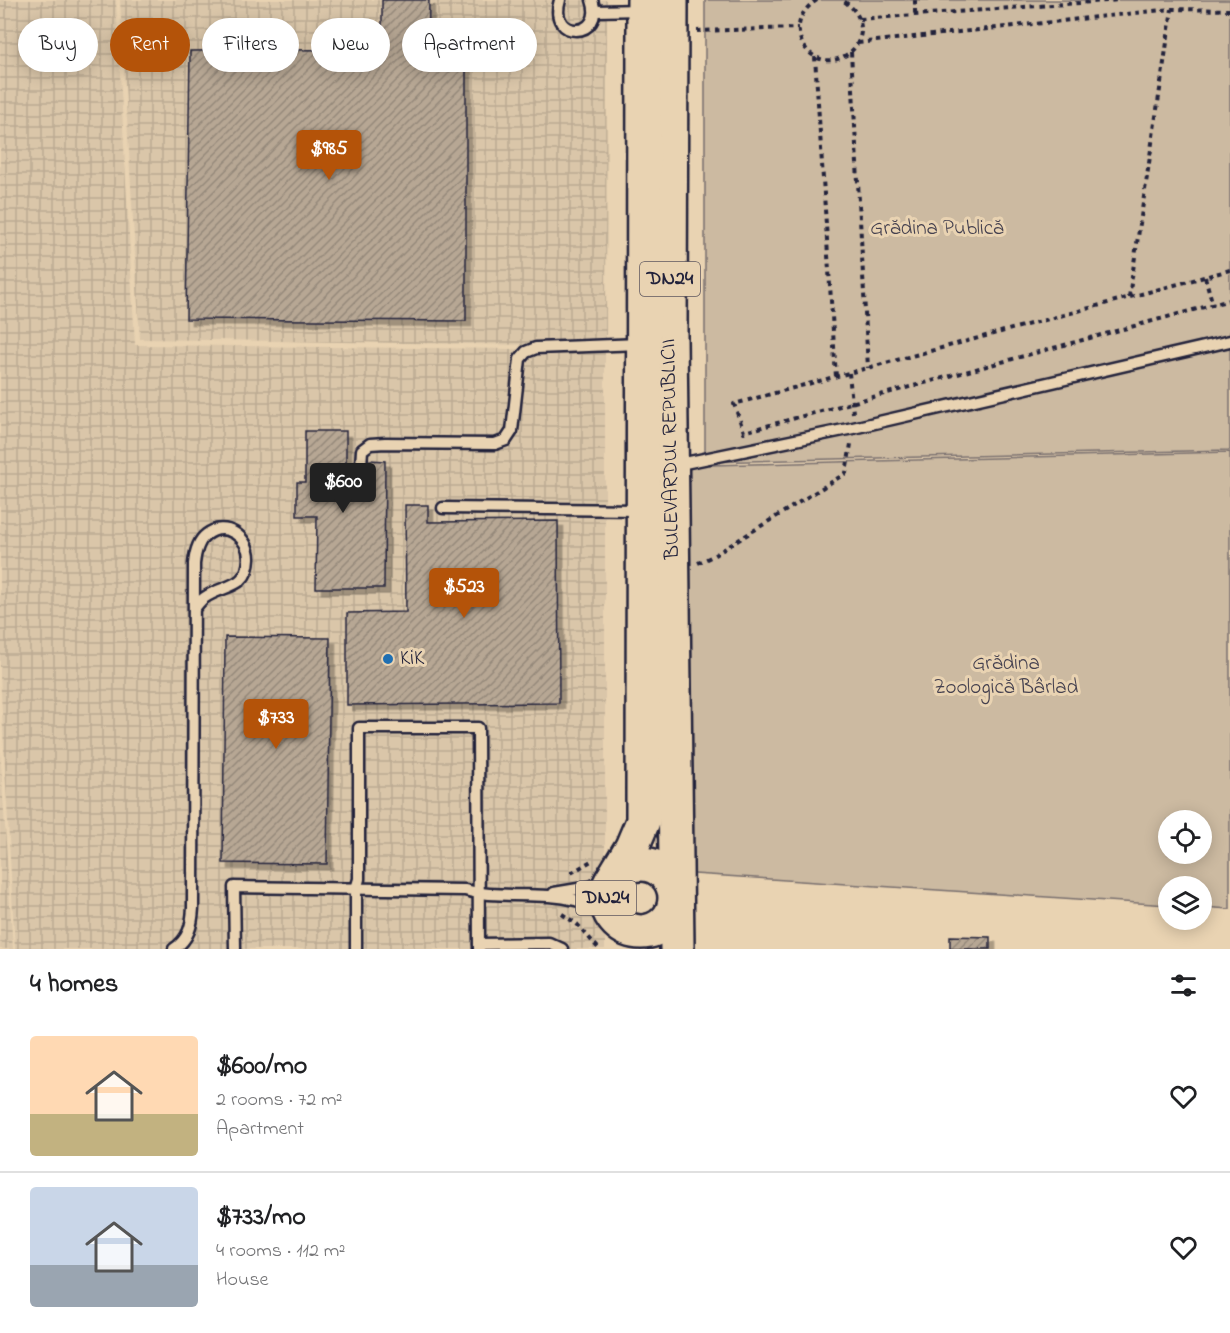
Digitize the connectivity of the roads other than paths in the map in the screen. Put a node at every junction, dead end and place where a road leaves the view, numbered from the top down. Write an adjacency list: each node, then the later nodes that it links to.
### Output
1 (560, 0): 4 (lane)
2 (592, 0): 4 (lane)
3 (653, 3): 4 (lane); 6 (main road, BULEVARDUL REPUBLICII / DN24); 8 (main road, BULEVARDUL REPUBLICII / DN24)
4 (596, 11)
5 (1230, 341): 8 (lane)
6 (643, 344): 7 (lane); 10 (main road, BULEVARDUL REPUBLICII / DN24)
7 (361, 466)
8 (672, 466): 16 (main road, BULEVARDUL REPUBLICII / DN24)
9 (443, 508): 10 (lane)
10 (643, 510): 12 (main road, BULEVARDUL REPUBLICII / DN24)
11 (194, 609): 11 (lane); 20 (lane)
12 (607, 866): 15 (lane); 16 (main road, BULEVARDUL REPUBLICII / DN24); 17 (main road, BULEVARDUL REPUBLICII / DN24)
13 (356, 889): 14 (lane); 14 (lane); 21 (lane); 22 (lane)
14 (478, 894): 15 (lane); 19 (lane)
15 (542, 895): 17 (lane)
16 (675, 898): 17 (main road, BULEVARDUL REPUBLICII / DN24); 18 (main road, BULEVARDUL REPUBLICII / DN24)
17 (611, 916): 24 (main road, BULEVARDUL REPUBLICII / DN24)
18 (680, 944)
19 (478, 947): 23 (lane)
20 (174, 949)
21 (235, 949)
22 (356, 949)
23 (562, 949)
24 (626, 949)

